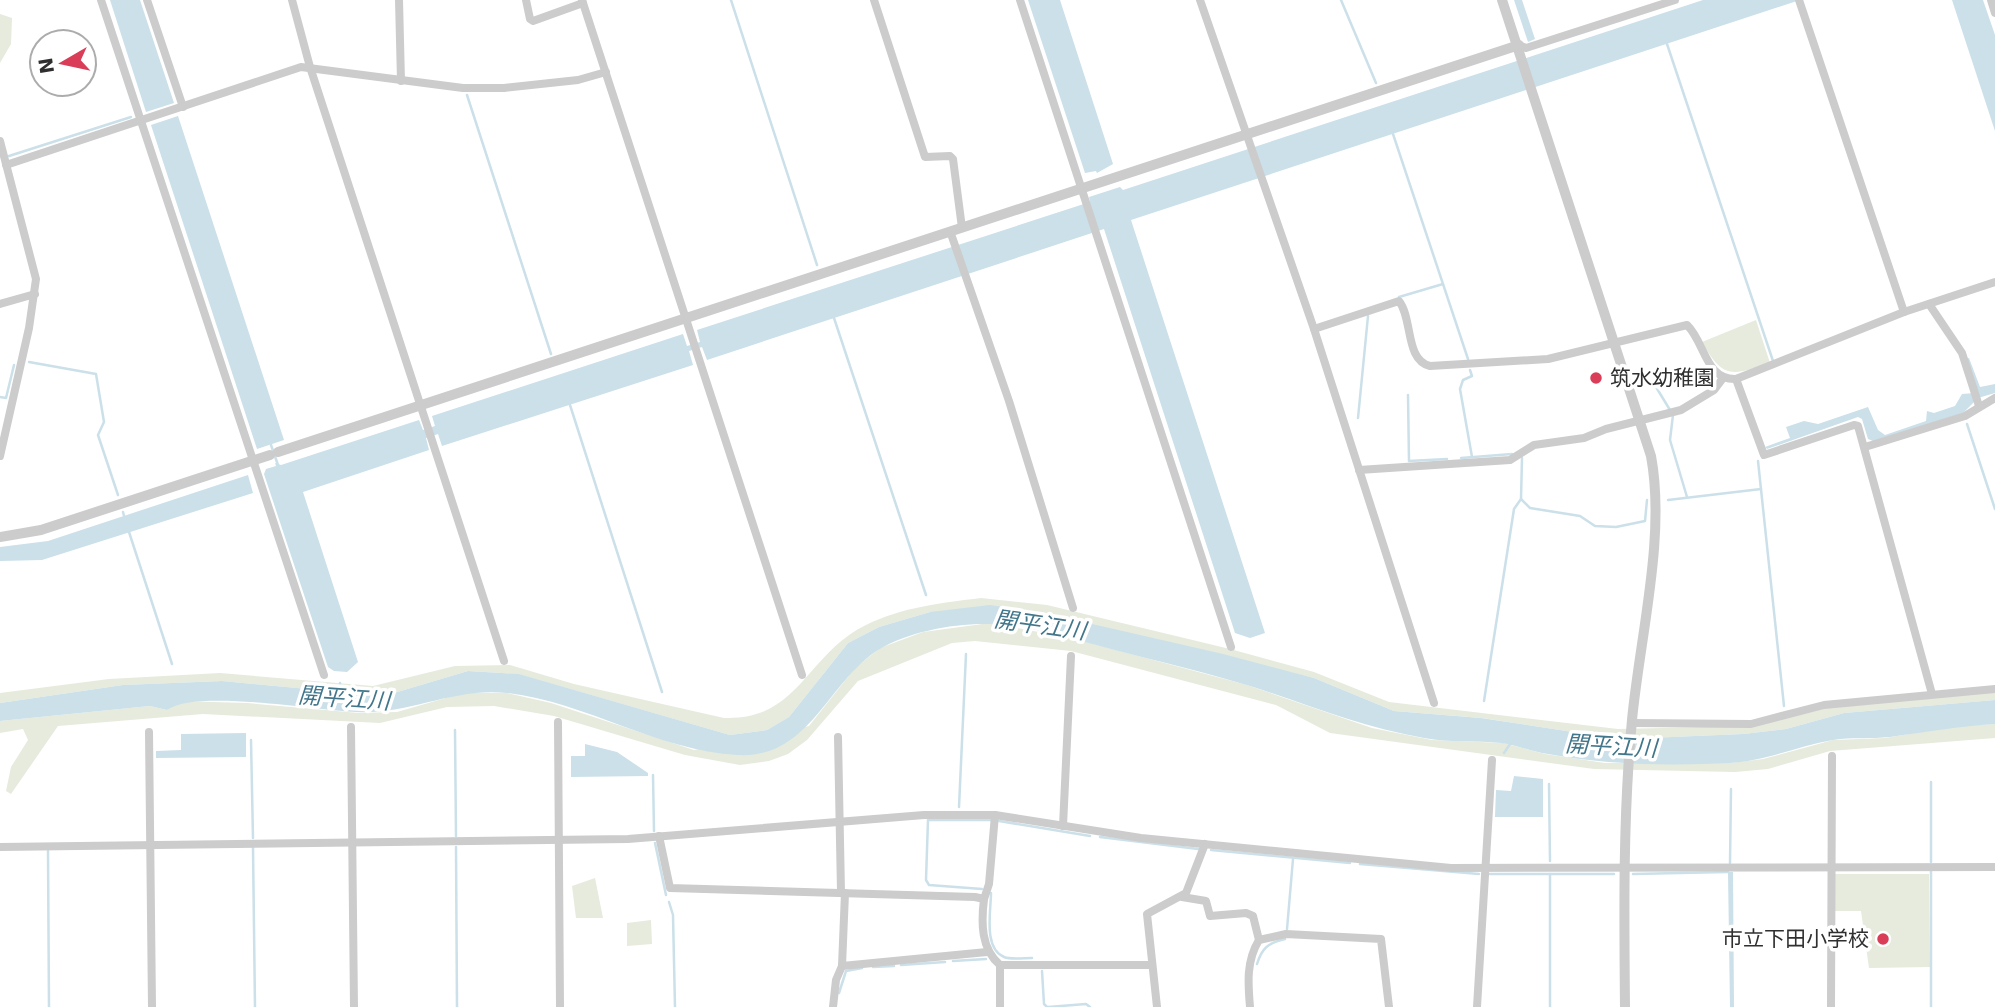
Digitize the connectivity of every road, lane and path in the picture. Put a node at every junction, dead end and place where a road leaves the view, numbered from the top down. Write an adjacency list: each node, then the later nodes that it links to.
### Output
1 (101, 0): 20 (street)
2 (147, 0): 19 (street)
3 (292, 0): 16 (street)
4 (399, 0): 18 (street)
5 (526, 0): 12 (street)
6 (874, 0): 25 (street)
7 (1020, 0): 24 (street)
8 (1199, 0): 21 (street)
9 (1502, 0): 15 (street)
10 (1675, 0): 15 (street)
11 (1991, 0): 14 (street)
12 (582, 1): 17 (street)
13 (1800, 1): 30 (street)
14 (1995, 13)
15 (1519, 45): 21 (street); 33 (street)
16 (310, 67): 18 (street); 19 (street); 38 (street)
17 (606, 72): 18 (street); 31 (street)
18 (401, 81)
19 (183, 107): 20 (street)
20 (141, 120): 23 (street); 42 (street)
21 (1248, 134): 24 (street); 32 (street)
22 (0, 141): 23 (street)
23 (6, 165): 27 (street)
24 (1082, 188): 25 (street); 46 (street)
25 (956, 230): 31 (street); 45 (street)
26 (1995, 282): 29 (street)
27 (35, 294): 28 (street); 41 (street)
28 (0, 304)
29 (1928, 304): 30 (street); 37 (street)
30 (1904, 312): 35 (street)
31 (685, 318): 38 (street); 50 (street)
32 (1314, 329): 33 (street); 43 (street)
33 (1614, 343): 34 (street); 39 (street)
34 (1723, 378): 35 (street); 39 (street)
35 (1736, 379): 40 (street)
36 (1995, 398): 37 (street)
37 (1978, 404): 40 (street)
38 (423, 405): 42 (street); 48 (street)
39 (1639, 420): 43 (street); 55 (street)
40 (1866, 447): 52 (street)
41 (0, 456)
42 (253, 461): 44 (street); 49 (street)
43 (1359, 470): 53 (street)
44 (0, 537)
45 (1073, 608)
46 (1231, 647)
47 (1071, 656): 63 (street)
48 (504, 661)
49 (324, 675)
50 (802, 675)
51 (1995, 689): 52 (street)
52 (1932, 694): 55 (street)
53 (1434, 703)
54 (558, 723): 65 (street)
55 (1631, 725): 72 (street)
56 (351, 727): 66 (street)
57 (149, 732): 68 (street)
58 (838, 737): 62 (street)
59 (1832, 756): 70 (street)
60 (1492, 760): 73 (street)
61 (995, 815): 62 (street); 63 (street); 76 (street)
62 (839, 822): 64 (street); 74 (street)
63 (1063, 826): 67 (street)
64 (659, 836): 65 (street); 74 (street)
65 (558, 840): 66 (street); 84 (street)
66 (351, 842): 68 (street); 83 (street)
67 (1205, 844): 73 (street); 75 (street)
68 (149, 845): 69 (street); 82 (street)
69 (0, 847)
70 (1830, 867): 71 (street); 72 (street); 92 (street)
71 (1995, 867)
72 (1624, 868): 73 (street); 91 (street)
73 (1484, 869): 90 (street)
74 (843, 893): 76 (street); 81 (street)
75 (1182, 897): 77 (street); 80 (street)
76 (984, 899): 78 (street)
77 (1259, 940): 88 (street); 89 (street)
78 (987, 952): 79 (street); 81 (street)
79 (1000, 965): 80 (street); 86 (street)
80 (1152, 965): 87 (street)
81 (842, 966): 85 (street)
82 (152, 1007)
83 (354, 1007)
84 (560, 1007)
85 (833, 1007)
86 (1000, 1007)
87 (1157, 1007)
88 (1250, 1007)
89 (1389, 1007)
90 (1477, 1007)
91 (1625, 1007)
92 (1831, 1007)

